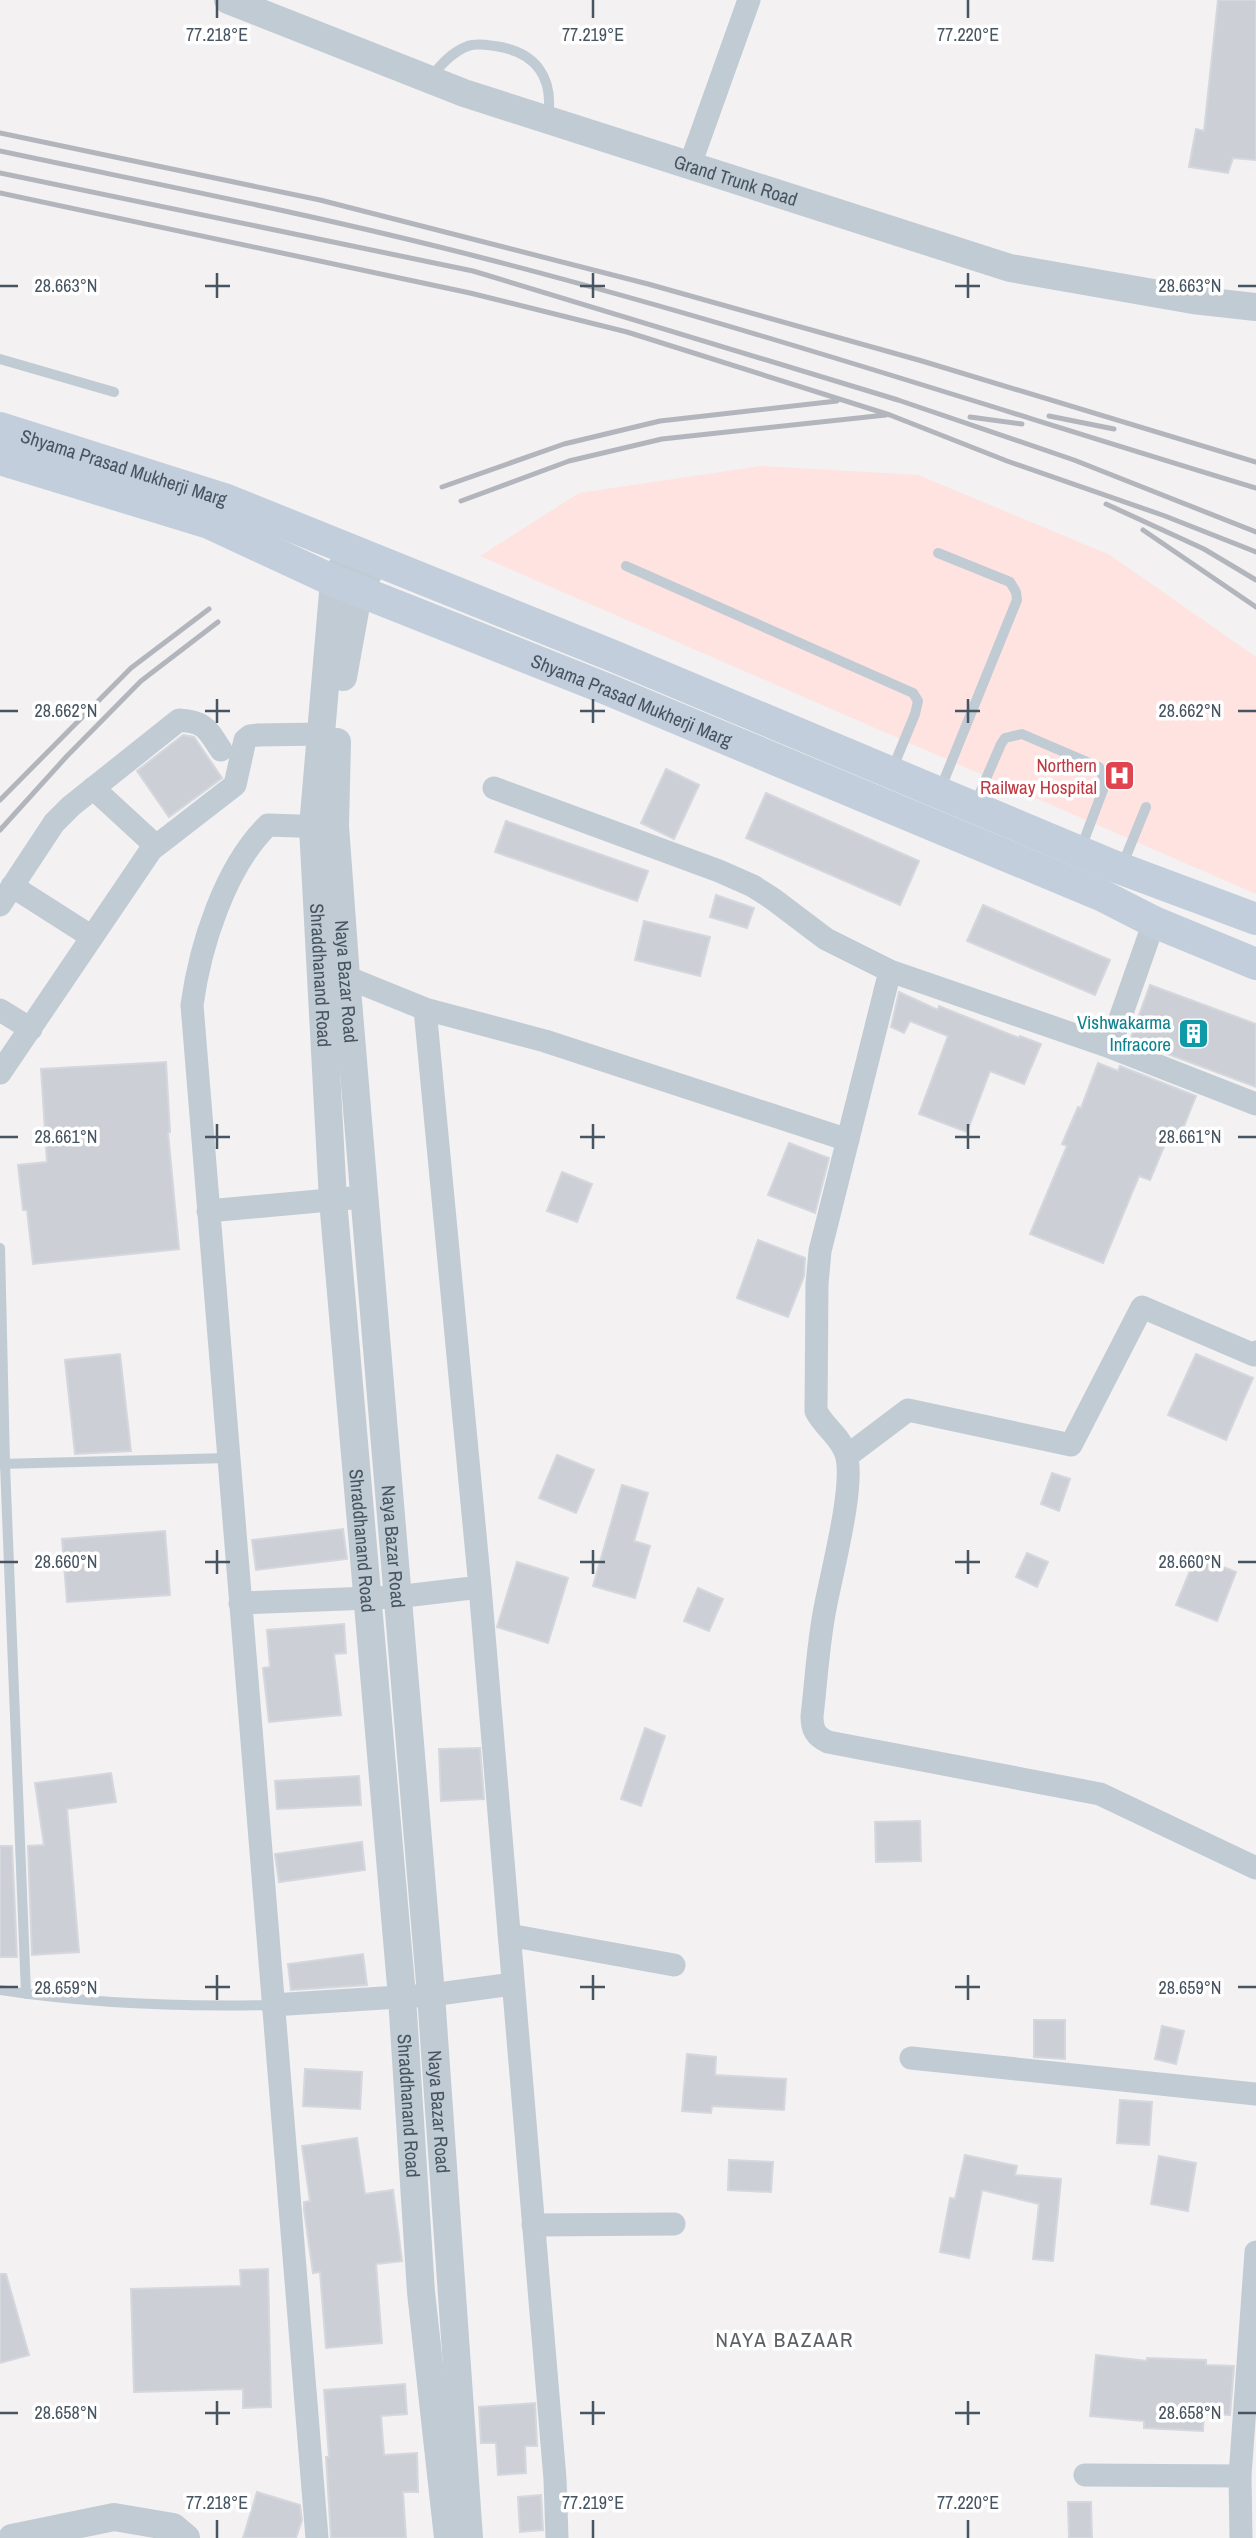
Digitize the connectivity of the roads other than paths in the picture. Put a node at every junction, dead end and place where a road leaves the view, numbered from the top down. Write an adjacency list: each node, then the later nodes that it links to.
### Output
1 (229, 0): 3 (street, Grand Trunk Road)
2 (749, 0): 5 (street)
3 (429, 79): 4 (street, Grand Trunk Road); 4 (lane)
4 (547, 119): 5 (street, Grand Trunk Road)
5 (690, 165): 6 (street, Grand Trunk Road)
6 (1256, 307)
7 (0, 359): 8 (lane)
8 (114, 393)
9 (0, 428): 12 (main road, Shyama Prasad Mukherji Marg)
10 (0, 459): 14 (main road, Shyama Prasad Mukherji Marg)
11 (938, 553): 20 (lane)
12 (364, 554): 14 (street, Naya Bazar Road); 17 (main road, Shyama Prasad Mukherji Marg)
13 (626, 566): 17 (lane)
14 (347, 585): 15 (street, Shraddhanand Road); 23 (street, Naya Bazar Road); 28 (main road, Shyama Prasad Mukherji Marg)
15 (321, 734): 23 (street, Shraddhanand Road); 24 (street)
16 (221, 750): 18 (street)
17 (890, 772): 20 (main road, Shyama Prasad Mukherji Marg)
18 (93, 788): 24 (street); 27 (street)
19 (494, 788): 33 (street)
20 (939, 792): 21 (main road, Shyama Prasad Mukherji Marg)
21 (974, 807): 25 (main road, Shyama Prasad Mukherji Marg); 25 (lane)
22 (1146, 807): 26 (lane)
23 (324, 827): 34 (street, Naya Bazar Road); 43 (street, Shraddhanand Road); 44 (street)
24 (156, 846): 31 (street)
25 (1080, 852): 26 (main road, Shyama Prasad Mukherji Marg)
26 (1116, 866): 28 (main road); 29 (main road, Shyama Prasad Mukherji Marg)
27 (6, 895): 31 (street)
28 (1103, 896): 30 (main road, Shyama Prasad Mukherji Marg)
29 (1256, 919)
30 (1154, 922): 32 (main road, Shyama Prasad Mukherji Marg); 38 (street)
31 (92, 937): 37 (street)
32 (1256, 964)
33 (890, 971): 38 (street); 41 (street)
34 (346, 977): 35 (street); 42 (street, Naya Bazar Road)
35 (425, 1009): 41 (street); 50 (street)
36 (0, 1010): 37 (street)
37 (31, 1028): 39 (street)
38 (1110, 1047): 40 (street)
39 (0, 1073)
40 (1256, 1104)
41 (848, 1140): 47 (street)
42 (363, 1197): 43 (street); 51 (street, Naya Bazar Road)
43 (333, 1200): 44 (street); 52 (street, Shraddhanand Road)
44 (208, 1211): 48 (street)
45 (0, 1248): 49 (lane)
46 (1256, 1352): 47 (street)
47 (847, 1456): 54 (street)
48 (228, 1458): 49 (lane); 53 (street)
49 (3, 1464): 59 (lane)
50 (480, 1587): 51 (street); 55 (street)
51 (396, 1597): 52 (street); 60 (street, Naya Bazar Road)
52 (367, 1599): 53 (street); 61 (street, Shraddhanand Road)
53 (240, 1603): 62 (street)
54 (1256, 1868)
55 (509, 1935): 56 (street); 57 (street)
56 (674, 1965)
57 (513, 1984): 60 (street); 66 (street)
58 (0, 1990): 59 (lane)
59 (26, 1994): 62 (lane)
60 (431, 1995): 61 (street); 74 (street, Naya Bazar Road)
61 (402, 1997): 62 (street); 73 (street, Shraddhanand Road)
62 (272, 2005): 72 (street)
63 (911, 2059): 64 (street)
64 (1256, 2094)
65 (674, 2224): 66 (street)
66 (533, 2225): 75 (street)
67 (1256, 2252): 69 (street)
68 (1085, 2475): 69 (street)
69 (1246, 2489): 76 (street)
70 (12, 2538): 71 (street)
71 (186, 2538)
72 (317, 2538)
73 (448, 2538)
74 (470, 2538)
75 (557, 2538)
76 (1241, 2538)

